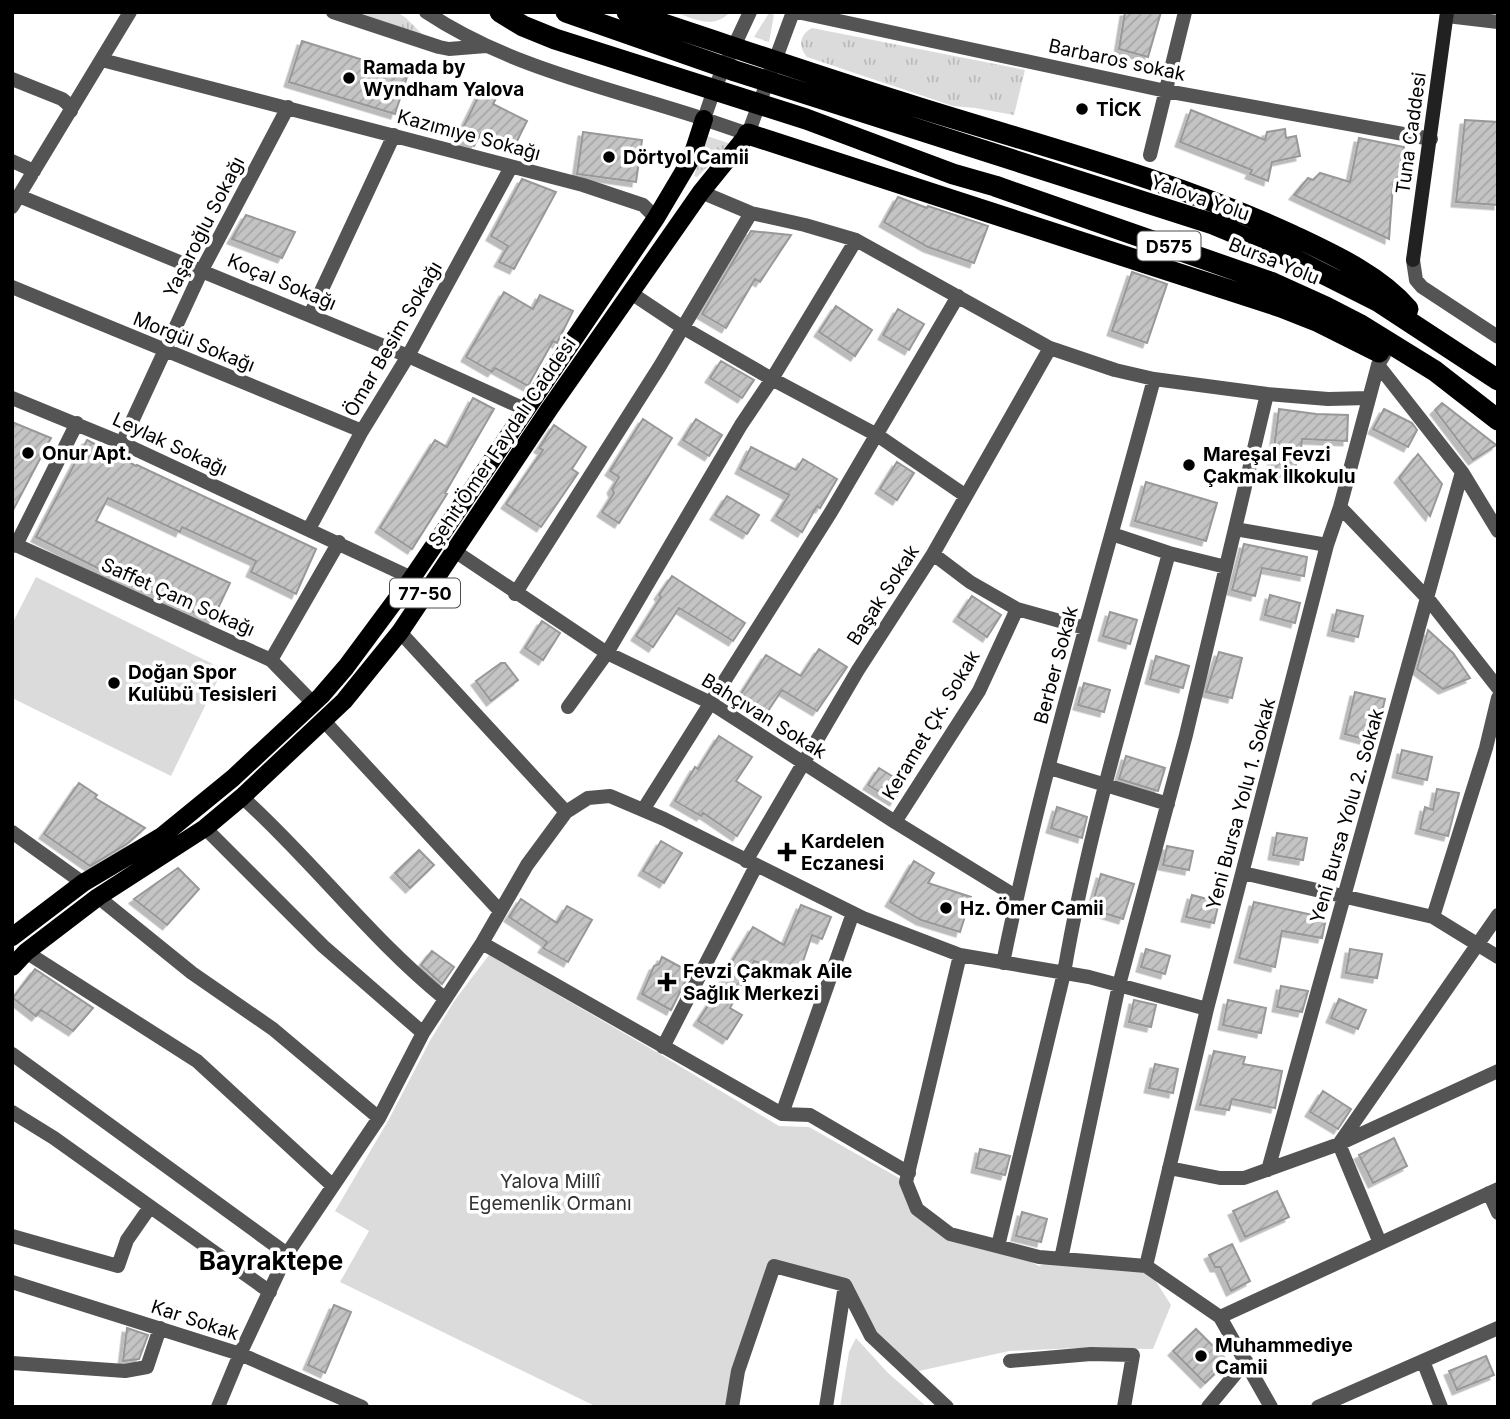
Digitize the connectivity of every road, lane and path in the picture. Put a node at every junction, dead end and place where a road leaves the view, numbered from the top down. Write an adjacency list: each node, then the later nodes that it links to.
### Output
1 (130, 12): 14 (street)
2 (333, 12): 12 (street)
3 (426, 12): 12 (street)
4 (500, 12): 49 (highway, Bursa Yolu / D575)
5 (566, 12): 39 (highway, Yalova Yolu / D575)
6 (627, 12): 13 (highway)
7 (750, 12): 13 (street)
8 (795, 12): 15 (street); 17 (street, Barbaros sokak)
9 (1185, 12): 17 (street)
10 (1447, 14): 11 (street); 23 (street, Tuna Caddesi)
11 (1498, 22)
12 (486, 46): 20 (street)
13 (732, 47): 15 (highway); 20 (street)
14 (102, 61): 18 (street, Kazımıye Sokağı); 19 (street)
15 (776, 61): 21 (street); 39 (highway)
16 (12, 79): 19 (street)
17 (1166, 91): 23 (street, Barbaros sokak); 24 (street)
18 (288, 107): 22 (street, Kazımıye Sokağı); 33 (street, Yaşaroğlu Sokağı)
19 (71, 111): 27 (street)
20 (704, 119): 21 (street); 31 (main road, Şehit Ömer Faydalı Caddesi / 77-50)
21 (748, 134): 28 (main road, Şehit Ömer Faydalı Caddesi / 77-50); 44 (highway)
22 (394, 135): 26 (street, Kazımıye Sokağı); 37 (street)
23 (1430, 139): 40 (street, Tuna Caddesi)
24 (1150, 155)
25 (12, 161): 27 (street)
26 (511, 167): 31 (street, Kazımıye Sokağı); 43 (street, Ömar Besim Sokağı)
27 (34, 171): 29 (street)
28 (701, 192): 30 (street); 35 (main road, Şehit Ömer Faydalı Caddesi / 77-50)
29 (16, 201): 33 (street, Koçal Sokağı)
30 (751, 213): 32 (street); 38 (street)
31 (656, 218): 52 (main road, Şehit Ömer Faydalı Caddesi / 77-50)
32 (856, 240): 36 (street); 45 (street)
33 (202, 270): 37 (street, Koçal Sokağı); 42 (street, Yaşaroğlu Sokağı)
34 (12, 287): 42 (street, Morgül Sokağı)
35 (631, 293): 38 (street); 68 (main road, Şehit Ömer Faydalı Caddesi / 77-50)
36 (958, 296): 41 (street); 56 (street)
37 (310, 315): 43 (street, Koçal Sokağı)
38 (682, 327): 45 (street); 73 (street)
39 (1427, 332): 47 (highway, Yalova Yolu / D575)
40 (1498, 338)
41 (1050, 348): 46 (street); 59 (street, Başak Sokak)
42 (164, 351): 55 (street, Morgül Sokağı); 57 (street, Yaşaroğlu Sokağı)
43 (408, 355): 52 (street, Koçal Sokağı); 55 (street, Ömar Besim Sokağı)
44 (1381, 360): 49 (highway); 51 (street, Yeni Bursa Yolu 1. Sokak); 58 (street)
45 (772, 379): 56 (street); 78 (street)
46 (1154, 379): 48 (street); 64 (street, Berber Sokak)
47 (1498, 380)
48 (1267, 394): 51 (street); 62 (street)
49 (1469, 396): 53 (highway, Bursa Yolu / D575)
50 (12, 398): 54 (street, Leylak Sokağı)
51 (1369, 398): 60 (street, Yeni Bursa Yolu 1. Sokak)
52 (527, 410): 72 (main road, Şehit Ömer Faydalı Caddesi / 77-50)
53 (1498, 420)
54 (77, 423): 57 (street, Leylak Sokağı); 66 (street)
55 (362, 431): 61 (street, Ömar Besim Sokağı)
56 (877, 435): 59 (street); 82 (street)
57 (122, 443): 61 (street, Leylak Sokağı)
58 (1462, 472): 63 (street); 74 (street, Yeni Bursa Yolu 2. Sokak)
59 (966, 496): 70 (street, Başak Sokak)
60 (1340, 507): 67 (street, Yeni Bursa Yolu 1. Sokak); 74 (street)
61 (309, 529): 65 (street, Leylak Sokağı)
62 (1235, 529): 67 (street); 71 (street)
63 (1498, 531)
64 (1112, 534): 69 (street); 76 (street, Berber Sokak)
65 (339, 542): 72 (street, Leylak Sokağı); 79 (street)
66 (14, 545): 79 (street, Saffet Çam Sokağı)
67 (1327, 545): 97 (street, Yeni Bursa Yolu 1. Sokak)
68 (453, 550): 73 (street, Bahçıvan Sokak); 77 (main road, Şehit Ömer Faydalı Caddesi / 77-50)
69 (1169, 552): 71 (street); 88 (street)
70 (933, 554): 75 (street); 86 (street, Başak Sokak)
71 (1226, 567): 90 (street)
72 (412, 578): 83 (main road, Şehit Ömer Faydalı Caddesi / 77-50)
73 (515, 594): 78 (street, Bahçıvan Sokak)
74 (1429, 600): 80 (street); 101 (street, Yeni Bursa Yolu 2. Sokak)
75 (1017, 610): 76 (street); 93 (street, Keramet Çk. Sokak)
76 (1085, 628): 87 (street, Berber Sokak)
77 (400, 632): 85 (main road, Şehit Ömer Faydalı Caddesi / 77-50); 92 (street)
78 (607, 653): 82 (street, Bahçıvan Sokak); 84 (street)
79 (271, 660): 83 (street, Saffet Çam Sokağı)
80 (1498, 688)
81 (1498, 698): 105 (street)
82 (711, 703): 86 (street, Bahçıvan Sokak); 91 (street)
83 (310, 707): 98 (main road, Şehit Ömer Faydalı Caddesi / 77-50)
84 (568, 707)
85 (324, 721): 89 (main road, Şehit Ömer Faydalı Caddesi / 77-50); 102 (street)
86 (805, 763): 93 (street, Bahçıvan Sokak); 96 (street, Başak Sokak)
87 (1050, 768): 88 (street); 100 (street, Berber Sokak)
88 (1105, 786): 90 (street); 114 (street)
89 (242, 797): 94 (main road, Şehit Ömer Faydalı Caddesi / 77-50); 116 (street)
90 (1168, 804): 115 (street)
91 (643, 810): 92 (street); 96 (street)
92 (566, 812): 102 (street)
93 (895, 822): 100 (street, Bahçıvan Sokak)
94 (205, 828): 99 (main road, Şehit Ömer Faydalı Caddesi / 77-50); 118 (street)
95 (12, 832): 98 (street)
96 (750, 863): 103 (street); 119 (street, Başak Sokak)
97 (1243, 873): 101 (street); 117 (street, Yeni Bursa Yolu 1. Sokak)
98 (83, 883): 106 (main road, Şehit Ömer Faydalı Caddesi / 77-50)
99 (99, 897): 109 (main road, Şehit Ömer Faydalı Caddesi / 77-50); 124 (street)
100 (1017, 897): 112 (street, Berber Sokak)
101 (1344, 897): 105 (street); 127 (street, Yeni Bursa Yolu 2. Sokak)
102 (500, 911): 107 (street)
103 (853, 914): 110 (street); 123 (street)
104 (1498, 915): 108 (street)
105 (1433, 917): 108 (street)
106 (12, 937)
107 (482, 943): 116 (street); 119 (street)
108 (1478, 943): 111 (street); 125 (street)
109 (26, 952): 113 (main road, Şehit Ömer Faydalı Caddesi / 77-50); 129 (street)
110 (960, 956): 112 (street); 128 (street)
111 (1498, 957)
112 (1003, 963): 114 (street)
113 (12, 967)
114 (1064, 973): 115 (street); 135 (street)
115 (1119, 985): 117 (street); 137 (street)
116 (444, 998): 118 (street)
117 (1207, 1009): 126 (street, Yeni Bursa Yolu 1. Sokak)
118 (424, 1033): 124 (street)
119 (663, 1047): 123 (street)
120 (12, 1054): 136 (street)
121 (1498, 1071): 125 (street)
122 (12, 1112): 131 (street)
123 (782, 1114): 128 (street)
124 (379, 1118): 129 (street)
125 (1339, 1144): 127 (street); 134 (street)
126 (1169, 1168): 127 (street); 138 (street, Yeni Bursa Yolu 1. Sokak)
127 (1268, 1170)
128 (909, 1172): 135 (street)
129 (333, 1186): 136 (street)
130 (1493, 1191): 132 (street); 134 (street)
131 (150, 1207): 133 (street); 141 (street)
132 (1498, 1213)
133 (12, 1236)
134 (1380, 1243): 142 (street)
135 (998, 1246): 137 (street)
136 (287, 1254): 141 (street)
137 (1061, 1259): 138 (street)
138 (1146, 1266): 142 (street)
139 (12, 1282): 143 (street, Kar Sokak)
140 (845, 1285): 152 (street); 153 (street); 154 (street)
141 (270, 1292): 145 (street)
142 (1220, 1317): 147 (street)
143 (160, 1328): 145 (street, Kar Sokak); 149 (street)
144 (1498, 1328): 148 (street)
145 (240, 1354): 150 (street); 151 (street, Kar Sokak)
146 (1010, 1361): 155 (street)
147 (1246, 1361): 156 (street); 157 (street)
148 (1423, 1361): 158 (street); 159 (street)
149 (12, 1363)
150 (218, 1407)
151 (362, 1407)
152 (732, 1407)
153 (827, 1407)
154 (947, 1407)
155 (1124, 1407)
156 (1208, 1407)
157 (1270, 1407)
158 (1318, 1407)
159 (1441, 1407)

